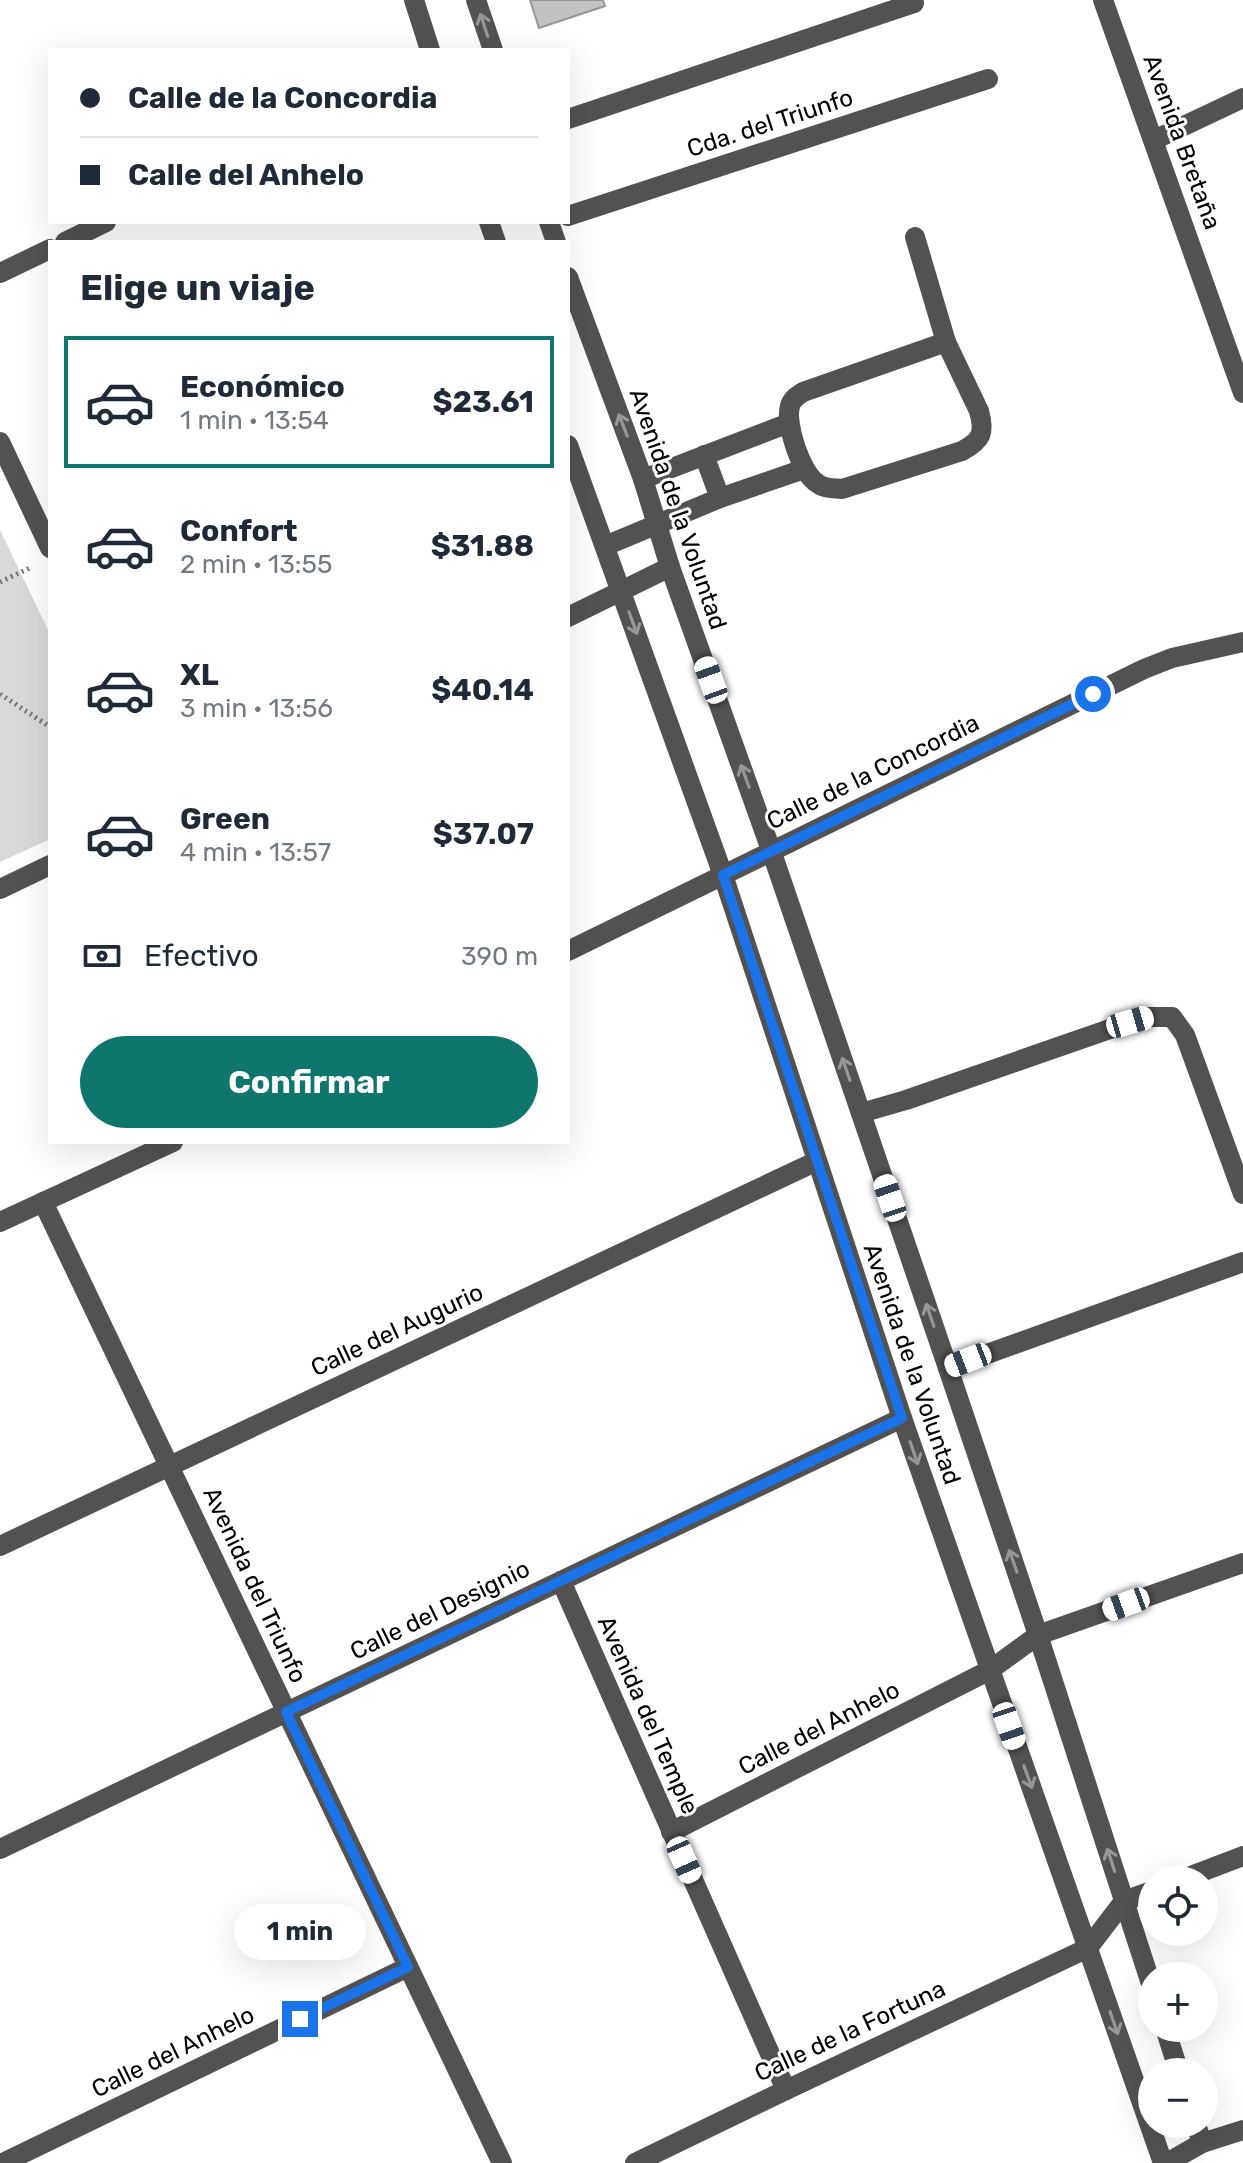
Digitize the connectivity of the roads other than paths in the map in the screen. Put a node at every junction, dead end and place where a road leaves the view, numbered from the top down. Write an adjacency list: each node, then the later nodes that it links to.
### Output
1 (414, 0): 5 (street)
2 (476, 0): 6 (street, one-way to 2)
3 (1103, 0): 10 (street, Avenida Bretaña)
4 (914, 3): 9 (street)
5 (429, 48)
6 (492, 48)
7 (988, 79): 11 (street, Cda. del Triunfo)
8 (1243, 98): 10 (street)
9 (570, 118)
10 (1154, 140): 20 (street, Avenida Bretaña)
11 (570, 215)
12 (102, 224): 14 (street)
13 (915, 237): 19 (street)
14 (69, 240)
15 (48, 250): 16 (street)
16 (0, 273)
17 (570, 289): 18 (street, Avenida de la Voluntad)
18 (574, 312): 26 (street, Avenida de la Voluntad, one-way to 18)
19 (946, 342): 21 (street); 25 (street)
20 (1242, 383)
21 (789, 423): 24 (street); 25 (street)
22 (0, 442): 30 (street)
23 (570, 450): 29 (street, Avenida de la Voluntad)
24 (704, 455): 26 (street); 27 (street)
25 (804, 469): 27 (street)
26 (643, 479): 28 (street, Avenida de la Voluntad)
27 (720, 498): 28 (street)
28 (656, 523): 29 (street); 31 (street, Avenida de la Voluntad)
29 (605, 546): 32 (street, Avenida de la Voluntad)
30 (44, 556)
31 (670, 567): 32 (street); 35 (street, Avenida de la Voluntad, one-way to 31)
32 (621, 591): 33 (street); 37 (street, Avenida de la Voluntad, one-way to 37)
33 (570, 616)
34 (1243, 642): 35 (street, Calle de la Concordia)
35 (771, 850): 37 (street, Calle de la Concordia); 40 (street, Avenida de la Voluntad, one-way to 35)
36 (48, 866): 38 (street)
37 (723, 875): 39 (street, Calle de la Concordia); 42 (street, Avenida de la Voluntad)
38 (0, 889)
39 (570, 950)
40 (861, 1113): 43 (street); 47 (street, Avenida de la Voluntad, one-way to 40)
41 (169, 1144): 44 (street)
42 (817, 1161): 48 (street, Avenida de la Voluntad); 49 (street, Calle del Augurio)
43 (1243, 1194)
44 (43, 1202): 45 (street); 49 (street, Avenida del Triunfo)
45 (0, 1222)
46 (1243, 1262): 47 (street)
47 (948, 1368): 53 (street, Avenida de la Voluntad, one-way to 47)
48 (902, 1418): 52 (street, Calle del Designio); 54 (street, Avenida de la Voluntad, one-way to 54)
49 (169, 1466): 50 (street, Calle del Augurio); 55 (street, Avenida del Triunfo)
50 (0, 1546)
51 (1243, 1563): 53 (street, Calle del Anhelo)
52 (561, 1581): 55 (street, Calle del Designio); 56 (street, Avenida del Temple)
53 (1038, 1635): 54 (street, Calle del Anhelo); 61 (street, Avenida de la Voluntad, one-way to 53)
54 (990, 1670): 56 (street, Calle del Anhelo); 62 (street, Avenida de la Voluntad, one-way to 62)
55 (286, 1712): 57 (street, Calle del Designio); 64 (street, Avenida del Triunfo)
56 (671, 1832): 65 (street, Avenida del Temple)
57 (0, 1849)
58 (1243, 1856): 59 (street)
59 (1217, 1866)
60 (1138, 1896): 61 (street)
61 (1124, 1901): 62 (street); 63 (street, Avenida de la Voluntad)
62 (1088, 1948): 65 (street, Calle de la Fortuna); 72 (street, Avenida de la Voluntad, one-way to 72)
63 (1144, 1962)
64 (408, 1967): 69 (street, Calle del Anhelo); 70 (street, Avenida del Triunfo)
65 (786, 2090): 71 (street, Calle de la Fortuna)
66 (1243, 2130): 67 (street)
67 (1218, 2132)
68 (1194, 2138): 72 (street)
69 (3, 2163)
70 (502, 2163)
71 (635, 2163)
72 (1165, 2163)

